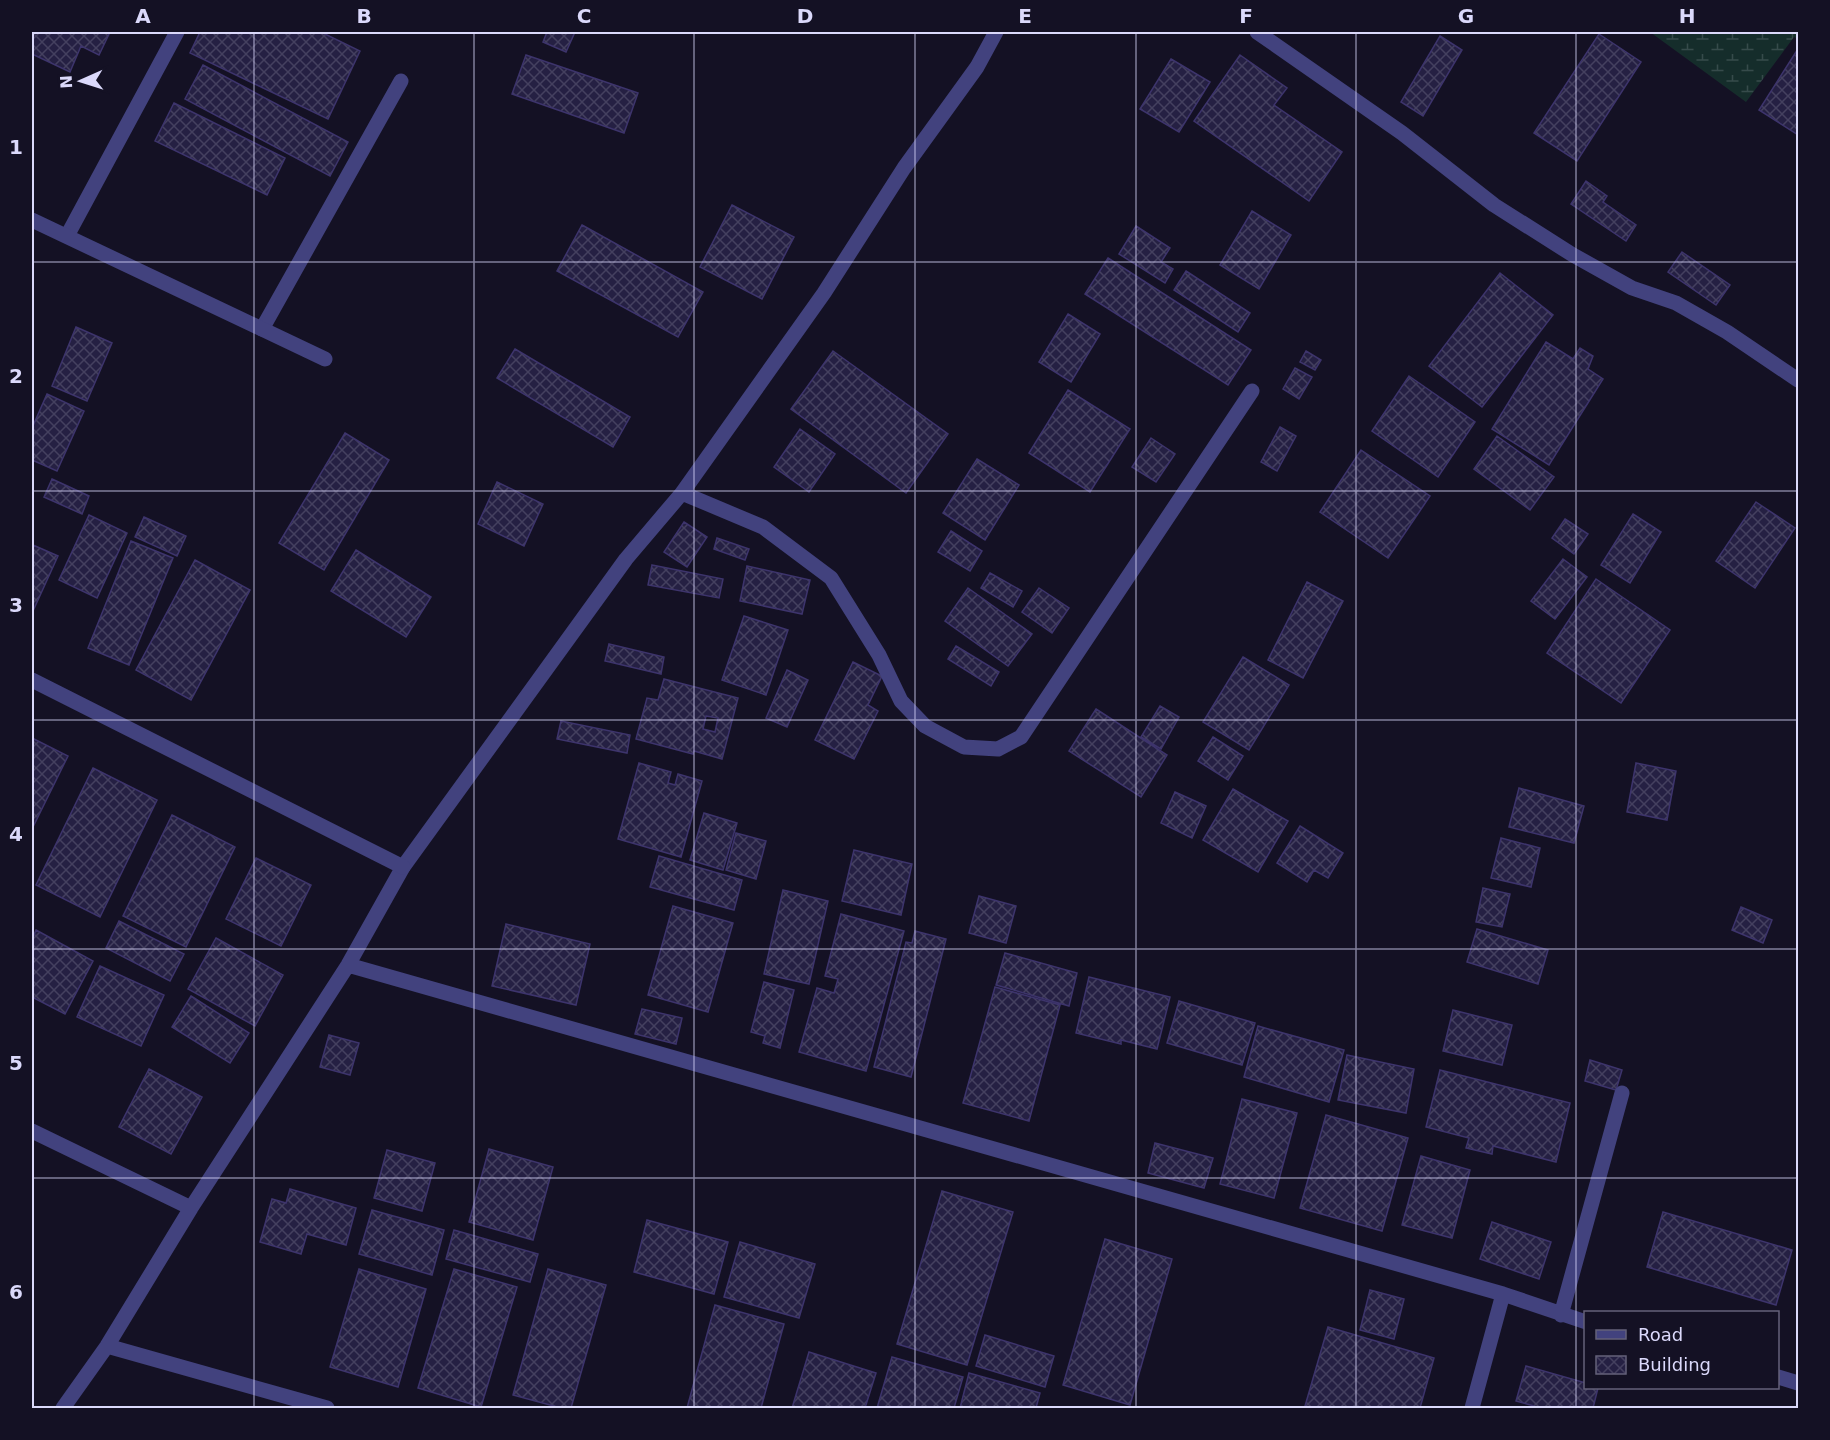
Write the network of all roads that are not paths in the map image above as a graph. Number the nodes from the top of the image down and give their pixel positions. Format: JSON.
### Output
{"nodes":[{"id":1,"x":177,"y":32,"type":"edge"},
{"id":2,"x":996,"y":32,"type":"edge"},
{"id":3,"x":1257,"y":32,"type":"edge"},
{"id":4,"x":400,"y":81,"type":"dead end"},
{"id":5,"x":32,"y":220,"type":"edge"},
{"id":6,"x":67,"y":236,"type":"junction"},
{"id":7,"x":262,"y":329,"type":"junction"},
{"id":8,"x":325,"y":359,"type":"dead end"},
{"id":9,"x":1798,"y":380,"type":"edge"},
{"id":10,"x":1252,"y":391,"type":"dead end"},
{"id":11,"x":682,"y":493,"type":"junction"},
{"id":12,"x":32,"y":680,"type":"edge"},
{"id":13,"x":403,"y":867,"type":"junction"},
{"id":14,"x":348,"y":965,"type":"junction"},
{"id":15,"x":1622,"y":1093,"type":"dead end"},
{"id":16,"x":32,"y":1131,"type":"edge"},
{"id":17,"x":191,"y":1208,"type":"junction"},
{"id":18,"x":1503,"y":1294,"type":"junction"},
{"id":19,"x":1561,"y":1315,"type":"junction"},
{"id":20,"x":1584,"y":1321,"type":"edge"},
{"id":21,"x":107,"y":1346,"type":"junction"},
{"id":22,"x":1779,"y":1377,"type":"edge"},
{"id":23,"x":1798,"y":1383,"type":"edge"},
{"id":24,"x":63,"y":1408,"type":"edge"},
{"id":25,"x":327,"y":1408,"type":"edge"},
{"id":26,"x":1473,"y":1408,"type":"edge"}],
"edges":[{"from":1,"to":6,"type":"street"},
{"from":2,"to":11,"type":"street"},
{"from":3,"to":9,"type":"street"},
{"from":4,"to":7,"type":"street"},
{"from":5,"to":6,"type":"street"},
{"from":6,"to":7,"type":"street"},
{"from":7,"to":8,"type":"street"},
{"from":10,"to":11,"type":"street"},
{"from":11,"to":13,"type":"street"},
{"from":12,"to":13,"type":"street"},
{"from":13,"to":14,"type":"street"},
{"from":14,"to":17,"type":"street"},
{"from":14,"to":18,"type":"street"},
{"from":15,"to":19,"type":"street"},
{"from":16,"to":17,"type":"street"},
{"from":17,"to":21,"type":"street"},
{"from":18,"to":19,"type":"street"},
{"from":18,"to":26,"type":"street"},
{"from":19,"to":20,"type":"street"},
{"from":21,"to":24,"type":"street"},
{"from":21,"to":25,"type":"street"},
{"from":22,"to":23,"type":"street"}]}
